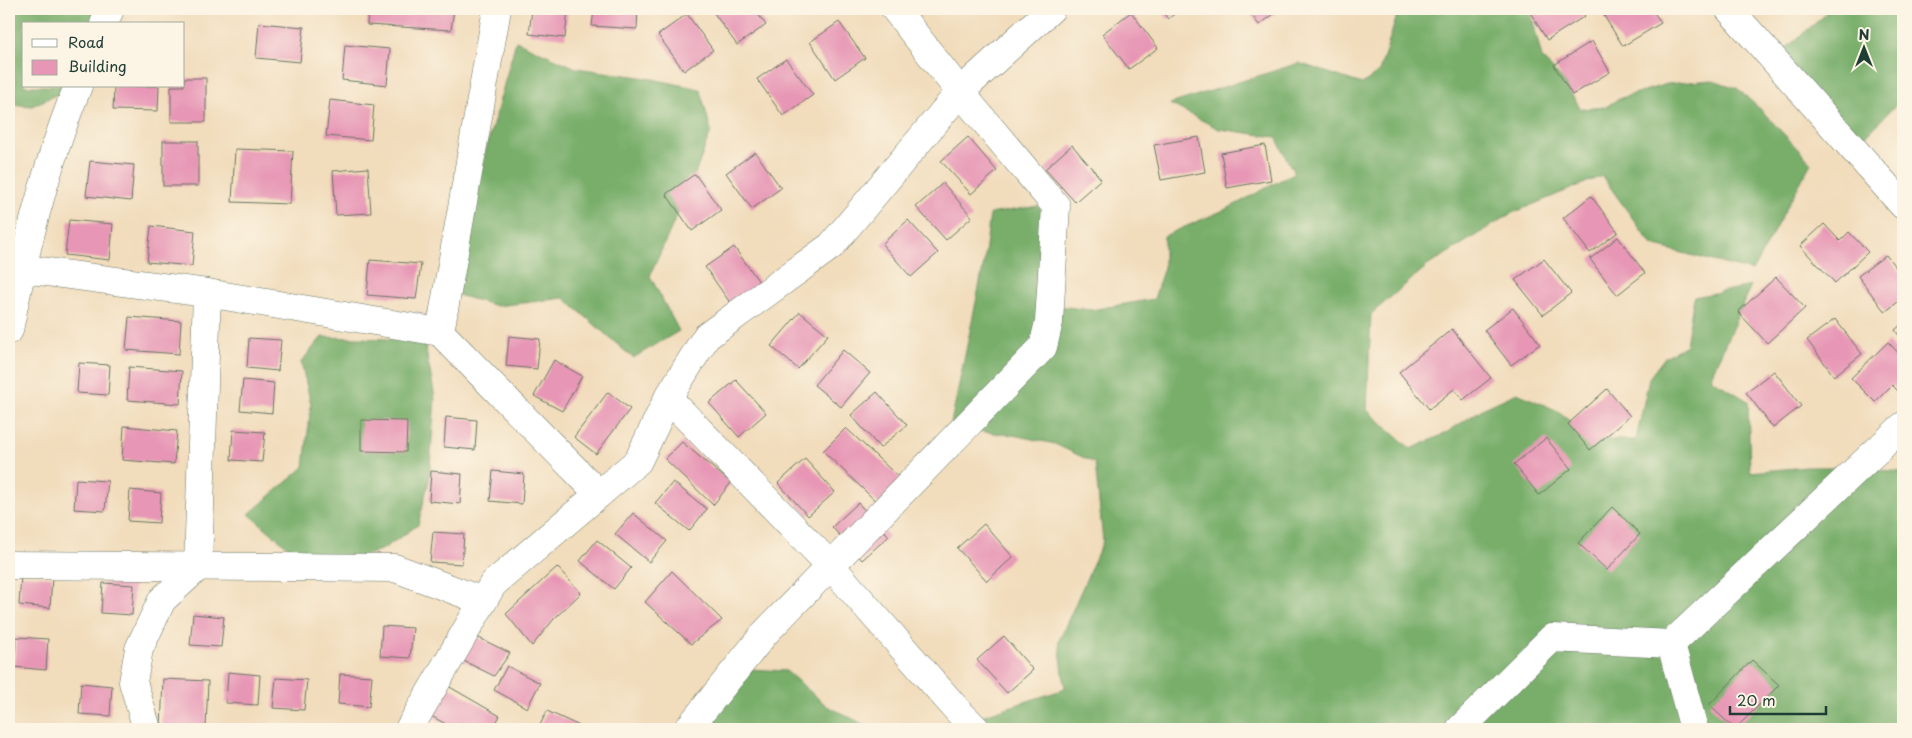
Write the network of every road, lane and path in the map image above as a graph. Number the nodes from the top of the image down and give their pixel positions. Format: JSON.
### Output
{"nodes":[{"id":1,"x":110,"y":9,"type":"edge"},
{"id":2,"x":497,"y":9,"type":"edge"},
{"id":3,"x":895,"y":9,"type":"edge"},
{"id":4,"x":1051,"y":9,"type":"edge"},
{"id":5,"x":1729,"y":9,"type":"edge"},
{"id":6,"x":105,"y":22,"type":"edge"},
{"id":7,"x":77,"y":88,"type":"edge"},
{"id":8,"x":960,"y":92,"type":"junction"},
{"id":9,"x":1903,"y":205,"type":"edge"},
{"id":10,"x":15,"y":268,"type":"edge"},
{"id":11,"x":207,"y":294,"type":"junction"},
{"id":12,"x":9,"y":330,"type":"edge"},
{"id":13,"x":440,"y":332,"type":"junction"},
{"id":14,"x":668,"y":398,"type":"junction"},
{"id":15,"x":1903,"y":426,"type":"edge"},
{"id":16,"x":599,"y":494,"type":"junction"},
{"id":17,"x":9,"y":564,"type":"edge"},
{"id":18,"x":830,"y":565,"type":"junction"},
{"id":19,"x":198,"y":566,"type":"junction"},
{"id":20,"x":483,"y":601,"type":"junction"},
{"id":21,"x":1671,"y":644,"type":"junction"},
{"id":22,"x":147,"y":729,"type":"edge"},
{"id":23,"x":409,"y":729,"type":"edge"},
{"id":24,"x":688,"y":729,"type":"edge"},
{"id":25,"x":976,"y":729,"type":"edge"},
{"id":26,"x":1460,"y":729,"type":"edge"},
{"id":27,"x":1694,"y":729,"type":"edge"}],
"edges":[{"from":1,"to":6,"type":"street"},
{"from":2,"to":13,"type":"street"},
{"from":3,"to":8,"type":"street"},
{"from":4,"to":8,"type":"street"},
{"from":5,"to":9,"type":"street"},
{"from":7,"to":10,"type":"street"},
{"from":8,"to":14,"type":"street"},
{"from":8,"to":18,"type":"street"},
{"from":10,"to":11,"type":"street"},
{"from":10,"to":12,"type":"street"},
{"from":11,"to":13,"type":"street"},
{"from":11,"to":19,"type":"street"},
{"from":13,"to":16,"type":"street"},
{"from":14,"to":16,"type":"street"},
{"from":14,"to":18,"type":"street"},
{"from":15,"to":21,"type":"street"},
{"from":16,"to":20,"type":"street"},
{"from":17,"to":19,"type":"street"},
{"from":18,"to":24,"type":"street"},
{"from":18,"to":25,"type":"street"},
{"from":19,"to":20,"type":"street"},
{"from":19,"to":22,"type":"street"},
{"from":20,"to":23,"type":"street"},
{"from":21,"to":26,"type":"street"},
{"from":21,"to":27,"type":"street"}]}
